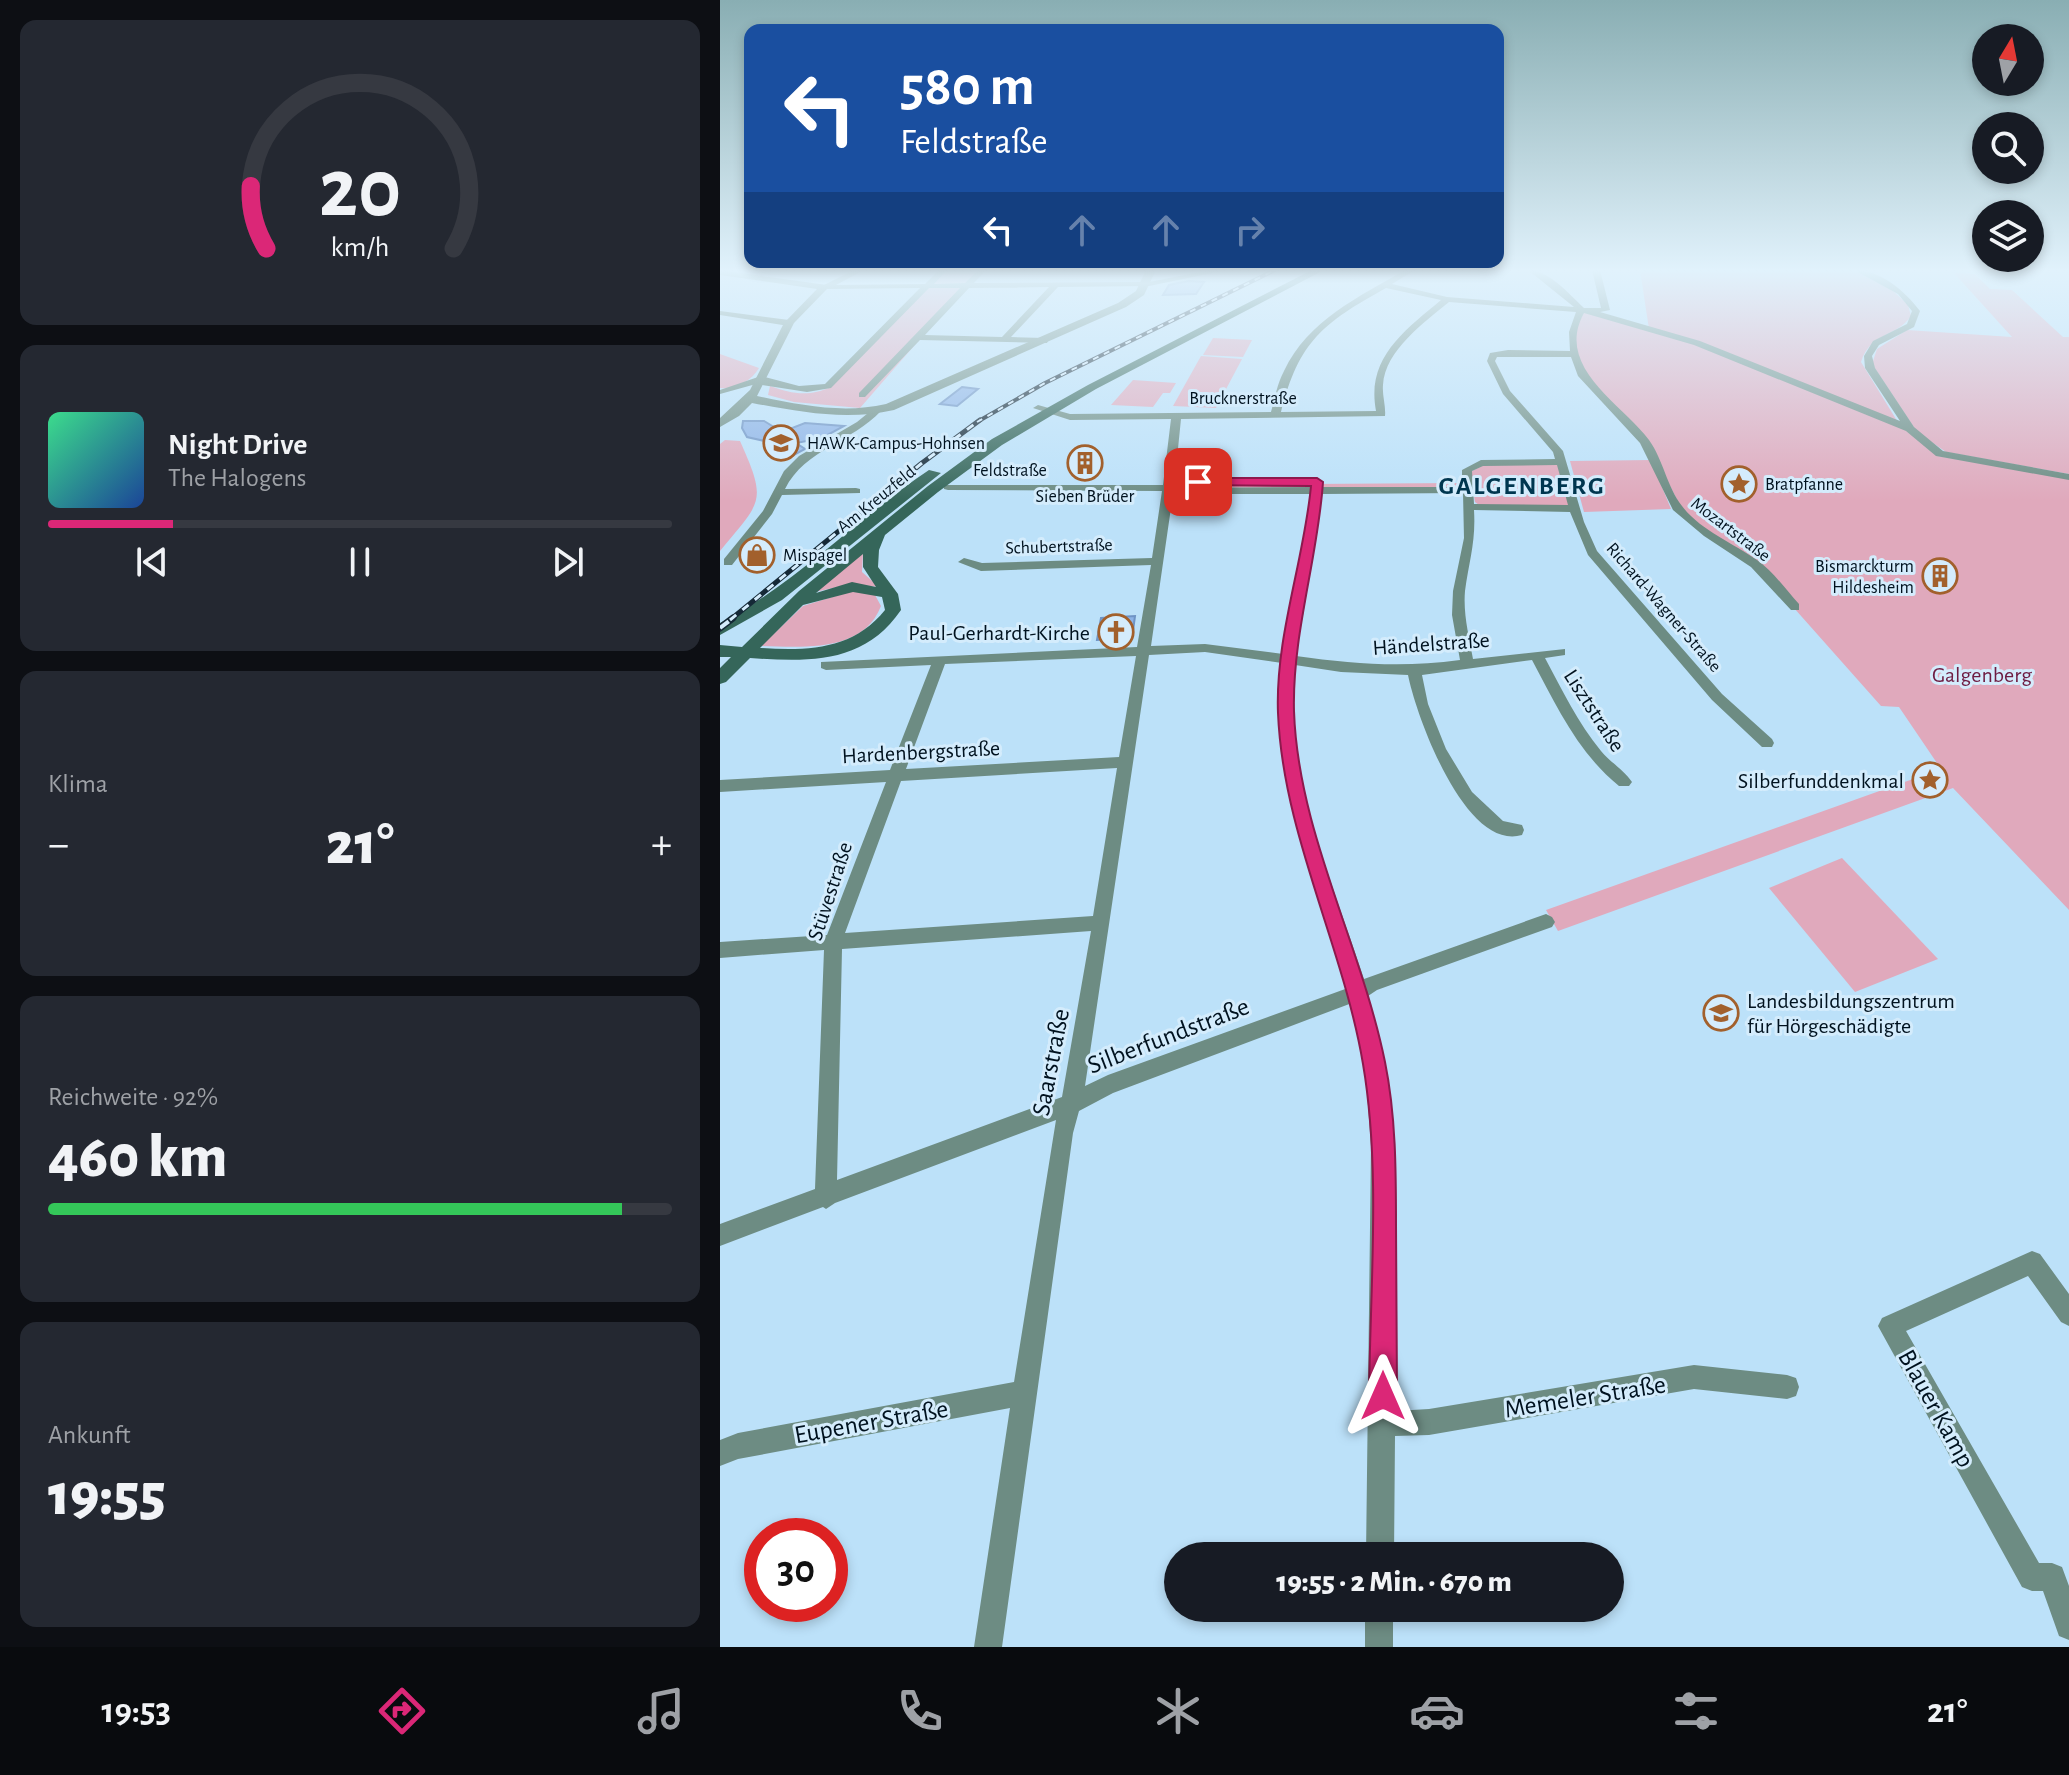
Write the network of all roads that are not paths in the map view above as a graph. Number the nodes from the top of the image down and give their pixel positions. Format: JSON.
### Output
{"nodes":[{"id":1,"x":777,"y":347,"type":"edge"},
{"id":2,"x":867,"y":347,"type":"edge"},
{"id":3,"x":908,"y":347,"type":"edge"},
{"id":4,"x":1031,"y":347,"type":"edge"},
{"id":5,"x":1162,"y":347,"type":"edge"},
{"id":6,"x":1167,"y":347,"type":"edge"},
{"id":7,"x":1302,"y":347,"type":"edge"},
{"id":8,"x":1400,"y":347,"type":"edge"},
{"id":9,"x":1575,"y":347,"type":"edge"},
{"id":10,"x":1707,"y":347,"type":"edge"},
{"id":11,"x":1874,"y":347,"type":"edge"},
{"id":12,"x":1575,"y":354,"type":"junction"},
{"id":13,"x":760,"y":381,"type":"junction"},
{"id":14,"x":721,"y":391,"type":"edge"},
{"id":15,"x":862,"y":395,"type":"dead end"},
{"id":16,"x":752,"y":399,"type":"junction"},
{"id":17,"x":795,"y":407,"type":"junction"},
{"id":18,"x":1043,"y":410,"type":"junction"},
{"id":19,"x":876,"y":411,"type":"junction"},
{"id":20,"x":1275,"y":415,"type":"junction"},
{"id":21,"x":1176,"y":416,"type":"junction"},
{"id":22,"x":720,"y":423,"type":"edge"},
{"id":23,"x":1910,"y":429,"type":"junction"},
{"id":24,"x":958,"y":459,"type":"junction"},
{"id":25,"x":1561,"y":462,"type":"junction"},
{"id":26,"x":2069,"y":477,"type":"edge"},
{"id":27,"x":1317,"y":486,"type":"junction"},
{"id":28,"x":1467,"y":486,"type":"junction"},
{"id":29,"x":948,"y":487,"type":"dead end"},
{"id":30,"x":1168,"y":487,"type":"junction"},
{"id":31,"x":856,"y":491,"type":"dead end"},
{"id":32,"x":780,"y":492,"type":"junction"},
{"id":33,"x":1469,"y":507,"type":"junction"},
{"id":34,"x":1575,"y":509,"type":"junction"},
{"id":35,"x":889,"y":525,"type":"junction"},
{"id":36,"x":1155,"y":561,"type":"junction"},
{"id":37,"x":728,"y":562,"type":"dead end"},
{"id":38,"x":964,"y":562,"type":"dead end"},
{"id":39,"x":890,"y":594,"type":"junction"},
{"id":40,"x":1795,"y":607,"type":"dead end"},
{"id":41,"x":787,"y":611,"type":"junction"},
{"id":42,"x":720,"y":630,"type":"edge"},
{"id":43,"x":1143,"y":650,"type":"junction"},
{"id":44,"x":1560,"y":652,"type":"dead end"},
{"id":45,"x":1536,"y":655,"type":"junction"},
{"id":46,"x":729,"y":658,"type":"edge"},
{"id":47,"x":940,"y":659,"type":"junction"},
{"id":48,"x":1288,"y":661,"type":"junction"},
{"id":49,"x":826,"y":665,"type":"dead end"},
{"id":50,"x":1468,"y":665,"type":"junction"},
{"id":51,"x":1414,"y":671,"type":"junction"},
{"id":52,"x":1767,"y":743,"type":"dead end"},
{"id":53,"x":1124,"y":762,"type":"junction"},
{"id":54,"x":895,"y":774,"type":"junction"},
{"id":55,"x":1624,"y":782,"type":"dead end"},
{"id":56,"x":720,"y":786,"type":"edge"},
{"id":57,"x":1516,"y":830,"type":"dead end"},
{"id":58,"x":1546,"y":922,"type":"dead end"},
{"id":59,"x":1099,"y":923,"type":"junction"},
{"id":60,"x":833,"y":941,"type":"junction"},
{"id":61,"x":720,"y":950,"type":"edge"},
{"id":62,"x":1357,"y":993,"type":"junction"},
{"id":63,"x":1071,"y":1104,"type":"junction"},
{"id":64,"x":826,"y":1198,"type":"junction"},
{"id":65,"x":720,"y":1235,"type":"edge"},
{"id":66,"x":2069,"y":1314,"type":"edge"},
{"id":67,"x":1787,"y":1387,"type":"dead end"},
{"id":68,"x":1024,"y":1393,"type":"junction"},
{"id":69,"x":1383,"y":1424,"type":"junction"},
{"id":70,"x":720,"y":1453,"type":"edge"},
{"id":71,"x":1380,"y":1542,"type":"edge"},
{"id":72,"x":1379,"y":1622,"type":"edge"},
{"id":73,"x":2069,"y":1626,"type":"edge"},
{"id":74,"x":988,"y":1647,"type":"edge"},
{"id":75,"x":1379,"y":1647,"type":"edge"}],
"edges":[{"from":1,"to":13,"type":"street"},
{"from":2,"to":13,"type":"street"},
{"from":3,"to":15,"type":"street"},
{"from":4,"to":19,"type":"street"},
{"from":5,"to":18,"type":"main road","name":"Am Kreuzfeld"},
{"from":6,"to":18,"type":"main road","name":"Am Kreuzfeld"},
{"from":7,"to":20,"type":"street"},
{"from":8,"to":20,"type":"street","name":"Brucknerstraße"},
{"from":9,"to":12,"type":"street"},
{"from":10,"to":23,"type":"street"},
{"from":11,"to":23,"type":"street"},
{"from":12,"to":25,"type":"street","name":"Richard-Wagner-Straße"},
{"from":12,"to":40,"type":"street","name":"Mozartstraße"},
{"from":13,"to":14,"type":"street"},
{"from":13,"to":16,"type":"street"},
{"from":14,"to":16,"type":"street"},
{"from":16,"to":17,"type":"street"},
{"from":16,"to":22,"type":"street"},
{"from":17,"to":19,"type":"street"},
{"from":17,"to":22,"type":"street"},
{"from":18,"to":21,"type":"street"},
{"from":18,"to":24,"type":"main road","name":"Am Kreuzfeld"},
{"from":18,"to":35,"type":"main road","name":"Am Kreuzfeld"},
{"from":19,"to":32,"type":"street"},
{"from":20,"to":21,"type":"street","name":"Brucknerstraße"},
{"from":21,"to":30,"type":"street","name":"Brucknerstraße"},
{"from":23,"to":26,"type":"street"},
{"from":24,"to":42,"type":"main road"},
{"from":24,"to":46,"type":"main road","name":"Am Kreuzfeld"},
{"from":25,"to":28,"type":"street"},
{"from":25,"to":34,"type":"street","name":"Richard-Wagner-Straße"},
{"from":27,"to":28,"type":"street","name":"Feldstraße"},
{"from":27,"to":30,"type":"street","name":"Feldstraße"},
{"from":27,"to":48,"type":"street"},
{"from":28,"to":33,"type":"street"},
{"from":29,"to":30,"type":"street","name":"Feldstraße"},
{"from":30,"to":36,"type":"street","name":"Saarstraße"},
{"from":31,"to":32,"type":"street"},
{"from":32,"to":37,"type":"street"},
{"from":33,"to":34,"type":"street"},
{"from":33,"to":50,"type":"street"},
{"from":34,"to":52,"type":"street","name":"Richard-Wagner-Straße"},
{"from":35,"to":39,"type":"main road"},
{"from":35,"to":41,"type":"main road","name":"Am Kreuzfeld"},
{"from":36,"to":38,"type":"street","name":"Schubertstraße"},
{"from":36,"to":43,"type":"street","name":"Saarstraße"},
{"from":39,"to":41,"type":"main road"},
{"from":39,"to":46,"type":"main road"},
{"from":41,"to":46,"type":"main road"},
{"from":43,"to":47,"type":"street","name":"Händelstraße"},
{"from":43,"to":48,"type":"street","name":"Händelstraße"},
{"from":43,"to":53,"type":"street","name":"Saarstraße"},
{"from":44,"to":45,"type":"street","name":"Händelstraße"},
{"from":45,"to":50,"type":"street","name":"Händelstraße"},
{"from":45,"to":55,"type":"street","name":"Lisztstraße"},
{"from":47,"to":49,"type":"street","name":"Händelstraße"},
{"from":47,"to":54,"type":"street","name":"Stüvestraße"},
{"from":48,"to":51,"type":"street","name":"Händelstraße"},
{"from":48,"to":62,"type":"street"},
{"from":50,"to":51,"type":"street","name":"Händelstraße"},
{"from":51,"to":57,"type":"street"},
{"from":53,"to":54,"type":"street","name":"Hardenbergstraße"},
{"from":53,"to":59,"type":"street","name":"Saarstraße"},
{"from":54,"to":56,"type":"street","name":"Hardenbergstraße"},
{"from":54,"to":60,"type":"street","name":"Stüvestraße"},
{"from":58,"to":62,"type":"street","name":"Silberfundstraße"},
{"from":59,"to":60,"type":"street"},
{"from":59,"to":63,"type":"street","name":"Saarstraße"},
{"from":60,"to":61,"type":"street"},
{"from":60,"to":64,"type":"street","name":"Stüvestraße"},
{"from":62,"to":63,"type":"street","name":"Silberfundstraße"},
{"from":62,"to":69,"type":"street"},
{"from":63,"to":64,"type":"street","name":"Silberfundstraße"},
{"from":63,"to":68,"type":"street","name":"Saarstraße"},
{"from":64,"to":65,"type":"street","name":"Silberfundstraße"},
{"from":66,"to":73,"type":"street","name":"Blauer Kamp"},
{"from":67,"to":69,"type":"street","name":"Memeler Straße"},
{"from":68,"to":70,"type":"street","name":"Eupener Straße"},
{"from":68,"to":74,"type":"street","name":"Saarstraße"},
{"from":69,"to":71,"type":"street"},
{"from":72,"to":75,"type":"street"}]}
